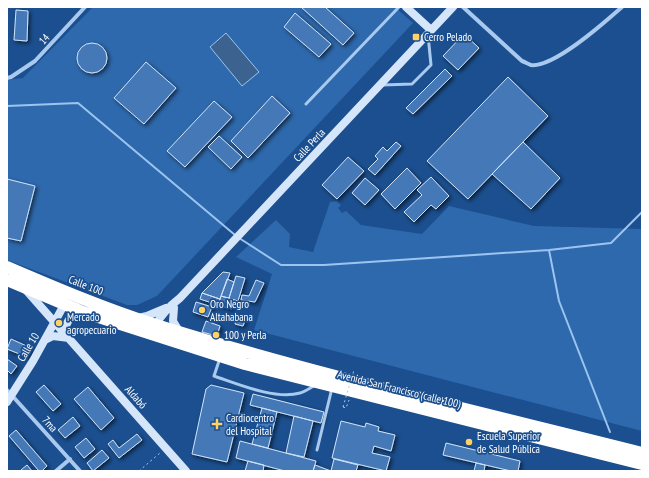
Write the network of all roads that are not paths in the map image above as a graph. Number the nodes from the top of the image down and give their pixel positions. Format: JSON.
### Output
{"nodes":[{"id":1,"x":85,"y":7,"type":"edge"},
{"id":2,"x":399,"y":7,"type":"edge"},
{"id":3,"x":406,"y":7,"type":"edge"},
{"id":4,"x":453,"y":7,"type":"edge"},
{"id":5,"x":464,"y":7,"type":"edge"},
{"id":6,"x":622,"y":7,"type":"edge"},
{"id":7,"x":430,"y":32,"type":"junction"},
{"id":8,"x":9,"y":77,"type":"edge"},
{"id":9,"x":379,"y":86,"type":"junction"},
{"id":10,"x":306,"y":104,"type":"dead end"},
{"id":11,"x":7,"y":267,"type":"edge"},
{"id":12,"x":7,"y":280,"type":"edge"},
{"id":13,"x":23,"y":287,"type":"junction"},
{"id":14,"x":70,"y":294,"type":"junction"},
{"id":15,"x":64,"y":305,"type":"junction"},
{"id":16,"x":173,"y":306,"type":"junction"},
{"id":17,"x":83,"y":312,"type":"junction"},
{"id":18,"x":136,"y":318,"type":"junction"},
{"id":19,"x":55,"y":322,"type":"junction"},
{"id":20,"x":153,"y":329,"type":"junction"},
{"id":21,"x":65,"y":330,"type":"junction"},
{"id":22,"x":179,"y":331,"type":"junction"},
{"id":23,"x":69,"y":338,"type":"junction"},
{"id":24,"x":45,"y":340,"type":"junction"},
{"id":25,"x":221,"y":356,"type":"junction"},
{"id":26,"x":320,"y":383,"type":"junction"},
{"id":27,"x":332,"y":386,"type":"junction"},
{"id":28,"x":10,"y":392,"type":"edge"},
{"id":29,"x":7,"y":402,"type":"edge"},
{"id":30,"x":317,"y":450,"type":"dead end"},
{"id":31,"x":642,"y":453,"type":"edge"},
{"id":32,"x":70,"y":459,"type":"junction"},
{"id":33,"x":642,"y":464,"type":"edge"},
{"id":34,"x":56,"y":471,"type":"edge"},
{"id":35,"x":80,"y":471,"type":"edge"},
{"id":36,"x":186,"y":471,"type":"edge"}],
"edges":[{"from":1,"to":8,"type":"street","name":"14"},
{"from":2,"to":10,"type":"lane"},
{"from":3,"to":7,"type":"main road"},
{"from":4,"to":7,"type":"main road","name":"Calle Perla"},
{"from":5,"to":6,"type":"street"},
{"from":7,"to":9,"type":"main road","name":"Calle Perla"},
{"from":7,"to":9,"type":"lane"},
{"from":9,"to":16,"type":"main road","name":"Calle Perla"},
{"from":11,"to":14,"type":"highway","name":"Calle 100"},
{"from":12,"to":13,"type":"highway"},
{"from":13,"to":15,"type":"highway"},
{"from":13,"to":19,"type":"main road","name":"Aldabó"},
{"from":14,"to":15,"type":"highway"},
{"from":14,"to":18,"type":"highway","name":"Calle 100"},
{"from":15,"to":17,"type":"highway"},
{"from":15,"to":19,"type":"main road","name":"Calle 10"},
{"from":15,"to":21,"type":"main road","name":"Aldabó"},
{"from":16,"to":18,"type":"main road"},
{"from":16,"to":20,"type":"main road","name":"Calle Perla"},
{"from":16,"to":22,"type":"main road"},
{"from":17,"to":20,"type":"highway"},
{"from":17,"to":21,"type":"main road"},
{"from":18,"to":20,"type":"highway","name":"Calle 100"},
{"from":19,"to":23,"type":"main road","name":"Aldabó"},
{"from":19,"to":24,"type":"main road","name":"Calle 10"},
{"from":20,"to":22,"type":"highway","name":"Avenida San Francisco (calle 100)"},
{"from":20,"to":25,"type":"highway","name":"Avenida San Francisco (calle 100)"},
{"from":21,"to":23,"type":"main road","name":"Aldabó"},
{"from":22,"to":31,"type":"highway","name":"Avenida San Francisco (calle 100)"},
{"from":23,"to":24,"type":"main road"},
{"from":23,"to":36,"type":"main road","name":"Aldabó"},
{"from":24,"to":28,"type":"main road","name":"Calle 10"},
{"from":25,"to":26,"type":"highway","name":"Avenida San Francisco (calle 100)"},
{"from":25,"to":26,"type":"lane"},
{"from":26,"to":27,"type":"highway","name":"Avenida San Francisco (calle 100)"},
{"from":27,"to":30,"type":"lane"},
{"from":27,"to":33,"type":"highway","name":"Avenida San Francisco (calle 100)"},
{"from":28,"to":29,"type":"main road","name":"Calle 10"},
{"from":28,"to":32,"type":"street","name":"7ma"},
{"from":32,"to":34,"type":"street"},
{"from":32,"to":35,"type":"street","name":"7ma"}]}
